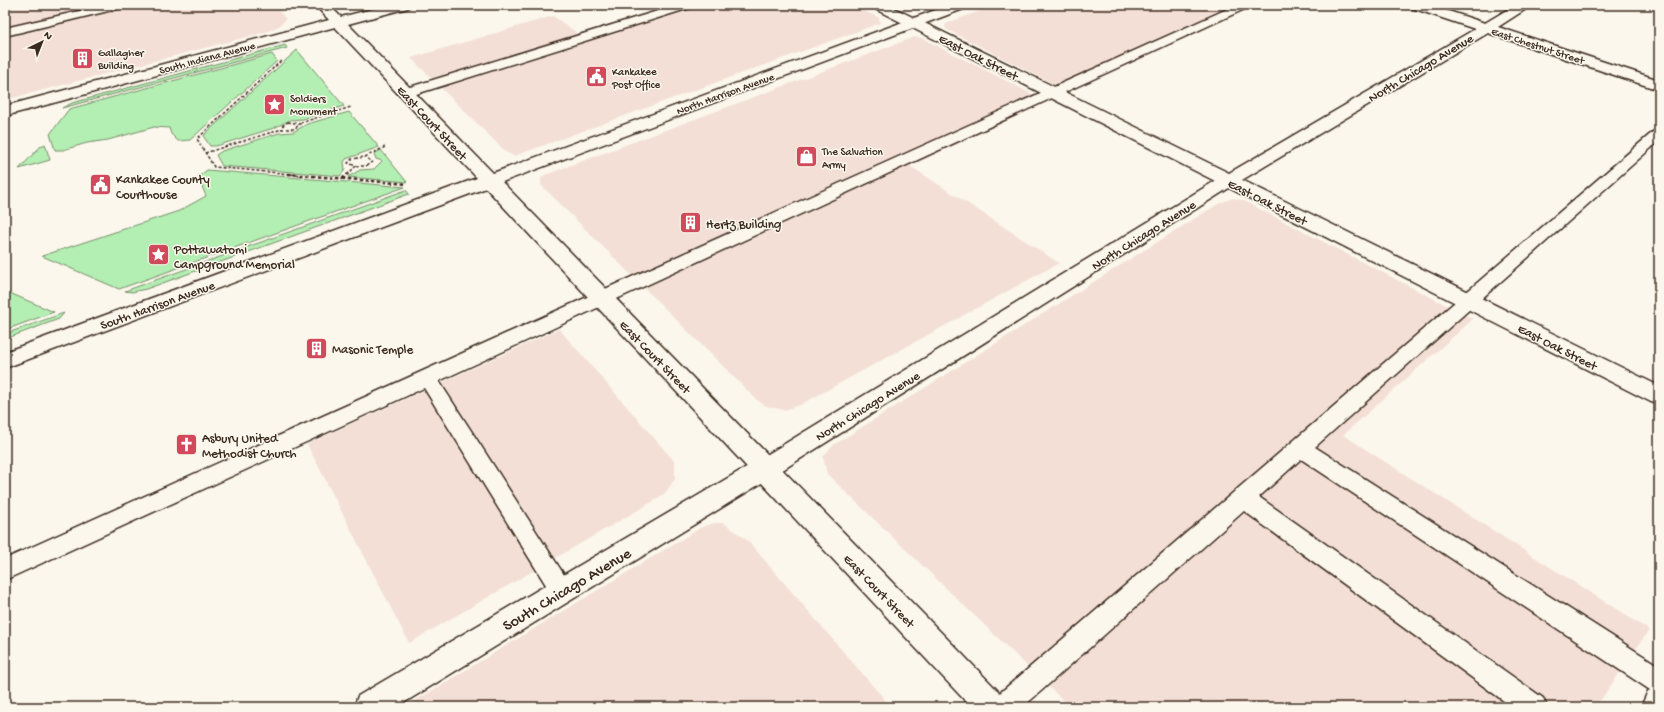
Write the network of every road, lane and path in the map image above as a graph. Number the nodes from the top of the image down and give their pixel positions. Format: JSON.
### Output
{"nodes":[{"id":1,"x":121,"y":5,"type":"edge"},
{"id":2,"x":322,"y":5,"type":"edge"},
{"id":3,"x":403,"y":5,"type":"edge"},
{"id":4,"x":689,"y":5,"type":"edge"},
{"id":5,"x":878,"y":5,"type":"edge"},
{"id":6,"x":961,"y":5,"type":"edge"},
{"id":7,"x":1245,"y":5,"type":"edge"},
{"id":8,"x":1417,"y":5,"type":"edge"},
{"id":9,"x":1525,"y":5,"type":"edge"},
{"id":10,"x":339,"y":22,"type":"junction"},
{"id":11,"x":914,"y":23,"type":"junction"},
{"id":12,"x":1486,"y":28,"type":"junction"},
{"id":13,"x":5,"y":32,"type":"edge"},
{"id":14,"x":286,"y":56,"type":"dead end"},
{"id":15,"x":1659,"y":85,"type":"edge"},
{"id":16,"x":405,"y":93,"type":"junction"},
{"id":17,"x":1052,"y":93,"type":"junction"},
{"id":18,"x":351,"y":108,"type":"dead end"},
{"id":19,"x":5,"y":111,"type":"edge"},
{"id":20,"x":300,"y":123,"type":"junction"},
{"id":21,"x":282,"y":129,"type":"junction"},
{"id":22,"x":1659,"y":134,"type":"edge"},
{"id":23,"x":385,"y":147,"type":"dead end"},
{"id":24,"x":205,"y":152,"type":"junction"},
{"id":25,"x":365,"y":157,"type":"junction"},
{"id":26,"x":356,"y":166,"type":"junction"},
{"id":27,"x":342,"y":179,"type":"junction"},
{"id":28,"x":1228,"y":181,"type":"junction"},
{"id":29,"x":489,"y":182,"type":"junction"},
{"id":30,"x":408,"y":184,"type":"dead end"},
{"id":31,"x":601,"y":298,"type":"junction"},
{"id":32,"x":1468,"y":301,"type":"junction"},
{"id":33,"x":5,"y":360,"type":"edge"},
{"id":34,"x":428,"y":377,"type":"junction"},
{"id":35,"x":1659,"y":396,"type":"edge"},
{"id":36,"x":1300,"y":448,"type":"junction"},
{"id":37,"x":764,"y":469,"type":"junction"},
{"id":38,"x":1243,"y":498,"type":"junction"},
{"id":39,"x":5,"y":570,"type":"edge"},
{"id":40,"x":562,"y":591,"type":"junction"},
{"id":41,"x":1659,"y":681,"type":"edge"},
{"id":42,"x":1659,"y":701,"type":"edge"},
{"id":43,"x":369,"y":707,"type":"edge"},
{"id":44,"x":992,"y":707,"type":"edge"},
{"id":45,"x":1003,"y":707,"type":"edge"},
{"id":46,"x":1534,"y":707,"type":"edge"},
{"id":47,"x":1656,"y":707,"type":"edge"}],
"edges":[{"from":1,"to":13,"type":"lane"},
{"from":2,"to":10,"type":"main road","name":"East Court Street"},
{"from":3,"to":10,"type":"main road","name":"South Indiana Avenue"},
{"from":4,"to":16,"type":"lane"},
{"from":5,"to":11,"type":"main road","name":"East Oak Street"},
{"from":6,"to":11,"type":"main road","name":"North Harrison Avenue"},
{"from":7,"to":17,"type":"lane"},
{"from":8,"to":12,"type":"main road","name":"East Chestnut Street"},
{"from":9,"to":12,"type":"main road","name":"North Chicago Avenue"},
{"from":10,"to":16,"type":"main road","name":"East Court Street"},
{"from":10,"to":19,"type":"main road","name":"South Indiana Avenue"},
{"from":11,"to":17,"type":"main road","name":"East Oak Street"},
{"from":11,"to":29,"type":"main road","name":"North Harrison Avenue"},
{"from":12,"to":15,"type":"main road","name":"East Chestnut Street"},
{"from":12,"to":28,"type":"main road","name":"North Chicago Avenue"},
{"from":14,"to":24,"type":"path"},
{"from":16,"to":29,"type":"main road","name":"East Court Street"},
{"from":17,"to":28,"type":"main road","name":"East Oak Street"},
{"from":17,"to":31,"type":"lane"},
{"from":18,"to":20,"type":"path"},
{"from":20,"to":21,"type":"path"},
{"from":20,"to":21,"type":"path"},
{"from":21,"to":24,"type":"path"},
{"from":22,"to":32,"type":"lane"},
{"from":23,"to":25,"type":"path"},
{"from":24,"to":27,"type":"path"},
{"from":25,"to":26,"type":"path"},
{"from":25,"to":26,"type":"path"},
{"from":26,"to":27,"type":"path"},
{"from":27,"to":30,"type":"path"},
{"from":28,"to":32,"type":"main road","name":"East Oak Street"},
{"from":28,"to":37,"type":"main road","name":"North Chicago Avenue"},
{"from":29,"to":31,"type":"main road","name":"East Court Street"},
{"from":29,"to":33,"type":"main road","name":"South Harrison Avenue"},
{"from":31,"to":34,"type":"lane"},
{"from":31,"to":37,"type":"main road","name":"East Court Street"},
{"from":32,"to":35,"type":"main road","name":"East Oak Street"},
{"from":32,"to":36,"type":"lane"},
{"from":34,"to":39,"type":"lane"},
{"from":34,"to":40,"type":"lane"},
{"from":36,"to":38,"type":"lane"},
{"from":36,"to":41,"type":"lane"},
{"from":37,"to":40,"type":"main road","name":"South Chicago Avenue"},
{"from":37,"to":44,"type":"main road","name":"East Court Street"},
{"from":38,"to":45,"type":"lane"},
{"from":38,"to":46,"type":"lane"},
{"from":40,"to":43,"type":"main road","name":"South Chicago Avenue"},
{"from":42,"to":47,"type":"main road"}]}
